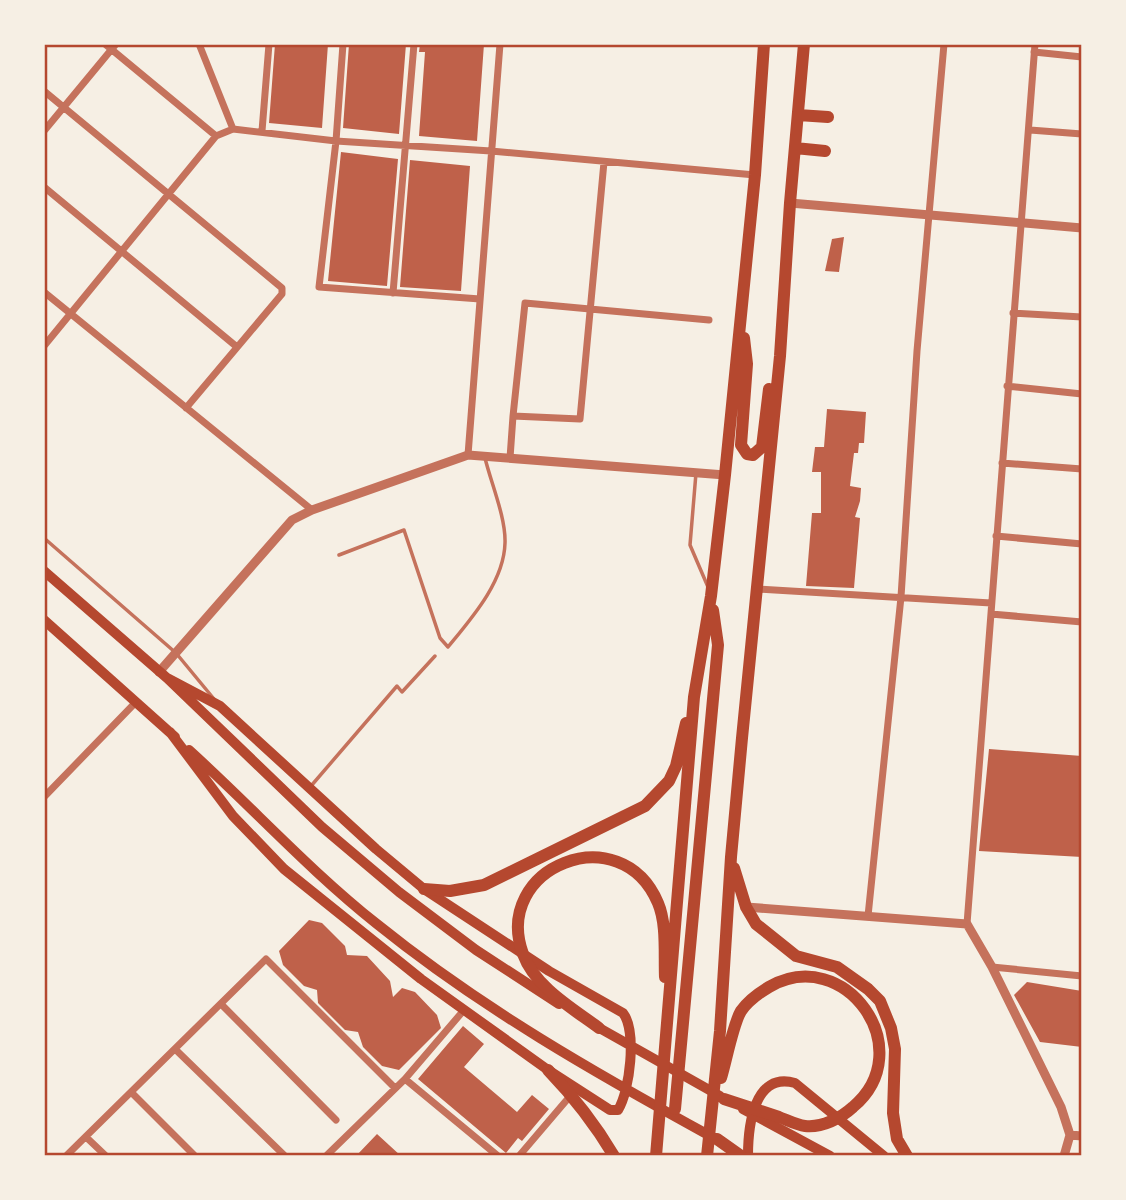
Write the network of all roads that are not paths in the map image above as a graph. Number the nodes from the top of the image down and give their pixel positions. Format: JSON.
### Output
{"nodes":[{"id":1,"x":199,"y":44,"type":"edge"},
{"id":2,"x":269,"y":44,"type":"edge"},
{"id":3,"x":344,"y":44,"type":"edge"},
{"id":4,"x":414,"y":44,"type":"edge"},
{"id":5,"x":499,"y":44,"type":"edge"},
{"id":6,"x":764,"y":44,"type":"edge"},
{"id":7,"x":804,"y":44,"type":"edge"},
{"id":8,"x":944,"y":44,"type":"edge"},
{"id":9,"x":111,"y":45,"type":"edge"},
{"id":10,"x":1035,"y":48,"type":"edge"},
{"id":11,"x":1082,"y":57,"type":"edge"},
{"id":12,"x":44,"y":91,"type":"edge"},
{"id":13,"x":64,"y":107,"type":"junction"},
{"id":14,"x":797,"y":115,"type":"junction"},
{"id":15,"x":828,"y":117,"type":"dead end"},
{"id":16,"x":233,"y":129,"type":"junction"},
{"id":17,"x":1030,"y":130,"type":"junction"},
{"id":18,"x":44,"y":131,"type":"edge"},
{"id":19,"x":262,"y":131,"type":"junction"},
{"id":20,"x":1082,"y":134,"type":"edge"},
{"id":21,"x":216,"y":136,"type":"junction"},
{"id":22,"x":336,"y":141,"type":"junction"},
{"id":23,"x":405,"y":145,"type":"junction"},
{"id":24,"x":795,"y":148,"type":"junction"},
{"id":25,"x":491,"y":151,"type":"junction"},
{"id":26,"x":825,"y":151,"type":"dead end"},
{"id":27,"x":604,"y":162,"type":"junction"},
{"id":28,"x":755,"y":175,"type":"junction"},
{"id":29,"x":44,"y":187,"type":"edge"},
{"id":30,"x":170,"y":193,"type":"junction"},
{"id":31,"x":790,"y":203,"type":"junction"},
{"id":32,"x":929,"y":215,"type":"junction"},
{"id":33,"x":1020,"y":223,"type":"junction"},
{"id":34,"x":1082,"y":228,"type":"edge"},
{"id":35,"x":121,"y":252,"type":"junction"},
{"id":36,"x":44,"y":292,"type":"edge"},
{"id":37,"x":393,"y":293,"type":"junction"},
{"id":38,"x":481,"y":299,"type":"junction"},
{"id":39,"x":591,"y":309,"type":"junction"},
{"id":40,"x":742,"y":312,"type":"junction"},
{"id":41,"x":1013,"y":313,"type":"junction"},
{"id":42,"x":71,"y":314,"type":"junction"},
{"id":43,"x":1082,"y":317,"type":"edge"},
{"id":44,"x":709,"y":320,"type":"dead end"},
{"id":45,"x":44,"y":346,"type":"edge"},
{"id":46,"x":237,"y":347,"type":"junction"},
{"id":47,"x":780,"y":356,"type":"junction"},
{"id":48,"x":1007,"y":386,"type":"junction"},
{"id":49,"x":1082,"y":394,"type":"edge"},
{"id":50,"x":186,"y":408,"type":"junction"},
{"id":51,"x":513,"y":416,"type":"junction"},
{"id":52,"x":468,"y":455,"type":"junction"},
{"id":53,"x":484,"y":456,"type":"junction"},
{"id":54,"x":510,"y":458,"type":"junction"},
{"id":55,"x":1002,"y":463,"type":"junction"},
{"id":56,"x":1082,"y":470,"type":"edge"},
{"id":57,"x":696,"y":473,"type":"junction"},
{"id":58,"x":725,"y":475,"type":"junction"},
{"id":59,"x":312,"y":510,"type":"junction"},
{"id":60,"x":996,"y":537,"type":"junction"},
{"id":61,"x":44,"y":538,"type":"edge"},
{"id":62,"x":1082,"y":544,"type":"edge"},
{"id":63,"x":339,"y":555,"type":"dead end"},
{"id":64,"x":44,"y":571,"type":"edge"},
{"id":65,"x":757,"y":589,"type":"junction"},
{"id":66,"x":711,"y":596,"type":"junction"},
{"id":67,"x":901,"y":597,"type":"junction"},
{"id":68,"x":991,"y":603,"type":"junction"},
{"id":69,"x":990,"y":614,"type":"junction"},
{"id":70,"x":44,"y":620,"type":"edge"},
{"id":71,"x":1082,"y":622,"type":"edge"},
{"id":72,"x":176,"y":653,"type":"junction"},
{"id":73,"x":435,"y":656,"type":"dead end"},
{"id":74,"x":163,"y":675,"type":"junction"},
{"id":75,"x":694,"y":697,"type":"junction"},
{"id":76,"x":136,"y":702,"type":"junction"},
{"id":77,"x":220,"y":706,"type":"junction"},
{"id":78,"x":170,"y":732,"type":"junction"},
{"id":79,"x":309,"y":788,"type":"junction"},
{"id":80,"x":44,"y":797,"type":"edge"},
{"id":81,"x":732,"y":858,"type":"junction"},
{"id":82,"x":424,"y":889,"type":"junction"},
{"id":83,"x":746,"y":907,"type":"junction"},
{"id":84,"x":868,"y":916,"type":"junction"},
{"id":85,"x":967,"y":924,"type":"junction"},
{"id":86,"x":992,"y":967,"type":"junction"},
{"id":87,"x":1082,"y":976,"type":"edge"},
{"id":88,"x":220,"y":1004,"type":"junction"},
{"id":89,"x":464,"y":1010,"type":"junction"},
{"id":90,"x":668,"y":1027,"type":"junction"},
{"id":91,"x":599,"y":1028,"type":"junction"},
{"id":92,"x":175,"y":1049,"type":"junction"},
{"id":93,"x":548,"y":1070,"type":"junction"},
{"id":94,"x":405,"y":1079,"type":"junction"},
{"id":95,"x":395,"y":1088,"type":"junction"},
{"id":96,"x":131,"y":1092,"type":"junction"},
{"id":97,"x":571,"y":1094,"type":"junction"},
{"id":98,"x":724,"y":1098,"type":"junction"},
{"id":99,"x":676,"y":1109,"type":"dead end"},
{"id":100,"x":711,"y":1113,"type":"junction"},
{"id":101,"x":336,"y":1120,"type":"dead end"},
{"id":102,"x":1070,"y":1135,"type":"junction"},
{"id":103,"x":86,"y":1136,"type":"junction"},
{"id":104,"x":1082,"y":1136,"type":"edge"},
{"id":105,"x":716,"y":1139,"type":"junction"},
{"id":106,"x":66,"y":1156,"type":"edge"},
{"id":107,"x":106,"y":1156,"type":"edge"},
{"id":108,"x":195,"y":1156,"type":"edge"},
{"id":109,"x":285,"y":1156,"type":"edge"},
{"id":110,"x":328,"y":1156,"type":"edge"},
{"id":111,"x":498,"y":1156,"type":"edge"},
{"id":112,"x":519,"y":1156,"type":"edge"},
{"id":113,"x":614,"y":1156,"type":"edge"},
{"id":114,"x":656,"y":1156,"type":"edge"},
{"id":115,"x":707,"y":1156,"type":"edge"},
{"id":116,"x":741,"y":1156,"type":"edge"},
{"id":117,"x":749,"y":1156,"type":"edge"},
{"id":118,"x":830,"y":1156,"type":"edge"},
{"id":119,"x":884,"y":1156,"type":"edge"},
{"id":120,"x":907,"y":1156,"type":"edge"},
{"id":121,"x":1064,"y":1156,"type":"edge"}],
"edges":[{"from":1,"to":16,"type":"street"},
{"from":2,"to":19,"type":"street"},
{"from":3,"to":22,"type":"street"},
{"from":4,"to":23,"type":"street"},
{"from":5,"to":25,"type":"street"},
{"from":6,"to":28,"type":"highway"},
{"from":7,"to":14,"type":"highway"},
{"from":8,"to":32,"type":"street"},
{"from":9,"to":13,"type":"street"},
{"from":9,"to":21,"type":"street"},
{"from":10,"to":11,"type":"street"},
{"from":10,"to":17,"type":"street"},
{"from":12,"to":13,"type":"street"},
{"from":13,"to":18,"type":"street"},
{"from":13,"to":30,"type":"street"},
{"from":14,"to":15,"type":"highway"},
{"from":14,"to":24,"type":"highway"},
{"from":16,"to":19,"type":"street"},
{"from":16,"to":21,"type":"street"},
{"from":17,"to":20,"type":"street"},
{"from":17,"to":33,"type":"street"},
{"from":19,"to":22,"type":"street"},
{"from":21,"to":30,"type":"street"},
{"from":22,"to":23,"type":"street"},
{"from":22,"to":37,"type":"street"},
{"from":23,"to":25,"type":"street"},
{"from":23,"to":37,"type":"street"},
{"from":24,"to":26,"type":"highway"},
{"from":24,"to":31,"type":"highway"},
{"from":25,"to":27,"type":"street"},
{"from":25,"to":38,"type":"street"},
{"from":27,"to":28,"type":"street"},
{"from":27,"to":39,"type":"street"},
{"from":28,"to":40,"type":"highway"},
{"from":29,"to":35,"type":"street"},
{"from":30,"to":35,"type":"street"},
{"from":30,"to":46,"type":"street"},
{"from":31,"to":32,"type":"street"},
{"from":31,"to":47,"type":"highway"},
{"from":32,"to":33,"type":"street"},
{"from":32,"to":67,"type":"street"},
{"from":33,"to":34,"type":"street"},
{"from":33,"to":41,"type":"street"},
{"from":35,"to":42,"type":"street"},
{"from":35,"to":46,"type":"street"},
{"from":36,"to":42,"type":"street"},
{"from":37,"to":38,"type":"street"},
{"from":38,"to":52,"type":"street"},
{"from":39,"to":44,"type":"street"},
{"from":39,"to":51,"type":"street"},
{"from":39,"to":51,"type":"street"},
{"from":40,"to":47,"type":"highway"},
{"from":40,"to":58,"type":"highway"},
{"from":41,"to":43,"type":"street"},
{"from":41,"to":48,"type":"street"},
{"from":42,"to":45,"type":"street"},
{"from":42,"to":50,"type":"street"},
{"from":46,"to":50,"type":"street"},
{"from":47,"to":65,"type":"highway"},
{"from":48,"to":49,"type":"street"},
{"from":48,"to":55,"type":"street"},
{"from":50,"to":59,"type":"street"},
{"from":51,"to":54,"type":"street"},
{"from":52,"to":53,"type":"street"},
{"from":52,"to":59,"type":"street"},
{"from":53,"to":54,"type":"street"},
{"from":53,"to":63,"type":"lane"},
{"from":54,"to":57,"type":"street"},
{"from":55,"to":56,"type":"street"},
{"from":55,"to":60,"type":"street"},
{"from":57,"to":58,"type":"street"},
{"from":57,"to":66,"type":"lane"},
{"from":58,"to":66,"type":"highway"},
{"from":59,"to":72,"type":"street"},
{"from":60,"to":62,"type":"street"},
{"from":60,"to":68,"type":"street"},
{"from":61,"to":72,"type":"lane"},
{"from":64,"to":74,"type":"main road"},
{"from":65,"to":67,"type":"street"},
{"from":65,"to":81,"type":"highway"},
{"from":66,"to":75,"type":"highway"},
{"from":66,"to":99,"type":"highway"},
{"from":67,"to":68,"type":"street"},
{"from":67,"to":84,"type":"street"},
{"from":68,"to":69,"type":"street"},
{"from":69,"to":71,"type":"street"},
{"from":69,"to":85,"type":"street"},
{"from":70,"to":76,"type":"main road"},
{"from":72,"to":74,"type":"street"},
{"from":72,"to":77,"type":"lane"},
{"from":73,"to":79,"type":"lane"},
{"from":74,"to":77,"type":"main road"},
{"from":74,"to":91,"type":"main road"},
{"from":75,"to":82,"type":"highway"},
{"from":75,"to":90,"type":"highway"},
{"from":76,"to":78,"type":"main road"},
{"from":76,"to":80,"type":"street"},
{"from":77,"to":79,"type":"main road"},
{"from":78,"to":89,"type":"main road"},
{"from":78,"to":105,"type":"main road"},
{"from":79,"to":82,"type":"main road"},
{"from":81,"to":83,"type":"highway"},
{"from":81,"to":100,"type":"highway"},
{"from":82,"to":93,"type":"main road"},
{"from":83,"to":84,"type":"street"},
{"from":83,"to":120,"type":"highway"},
{"from":84,"to":85,"type":"street"},
{"from":85,"to":86,"type":"street"},
{"from":86,"to":87,"type":"street"},
{"from":86,"to":102,"type":"street"},
{"from":88,"to":92,"type":"street"},
{"from":88,"to":95,"type":"street"},
{"from":88,"to":101,"type":"street"},
{"from":89,"to":93,"type":"main road"},
{"from":89,"to":94,"type":"street"},
{"from":90,"to":91,"type":"highway"},
{"from":90,"to":114,"type":"highway"},
{"from":91,"to":98,"type":"main road"},
{"from":92,"to":96,"type":"street"},
{"from":92,"to":109,"type":"street"},
{"from":93,"to":97,"type":"highway"},
{"from":94,"to":95,"type":"street"},
{"from":94,"to":111,"type":"street"},
{"from":95,"to":110,"type":"street"},
{"from":96,"to":103,"type":"street"},
{"from":96,"to":108,"type":"street"},
{"from":97,"to":112,"type":"street"},
{"from":97,"to":113,"type":"highway"},
{"from":98,"to":100,"type":"highway"},
{"from":98,"to":118,"type":"main road"},
{"from":100,"to":115,"type":"highway"},
{"from":102,"to":104,"type":"street"},
{"from":102,"to":121,"type":"street"},
{"from":103,"to":106,"type":"street"},
{"from":103,"to":107,"type":"street"},
{"from":105,"to":116,"type":"highway"},
{"from":105,"to":117,"type":"main road"},
{"from":117,"to":119,"type":"main road"}]}
